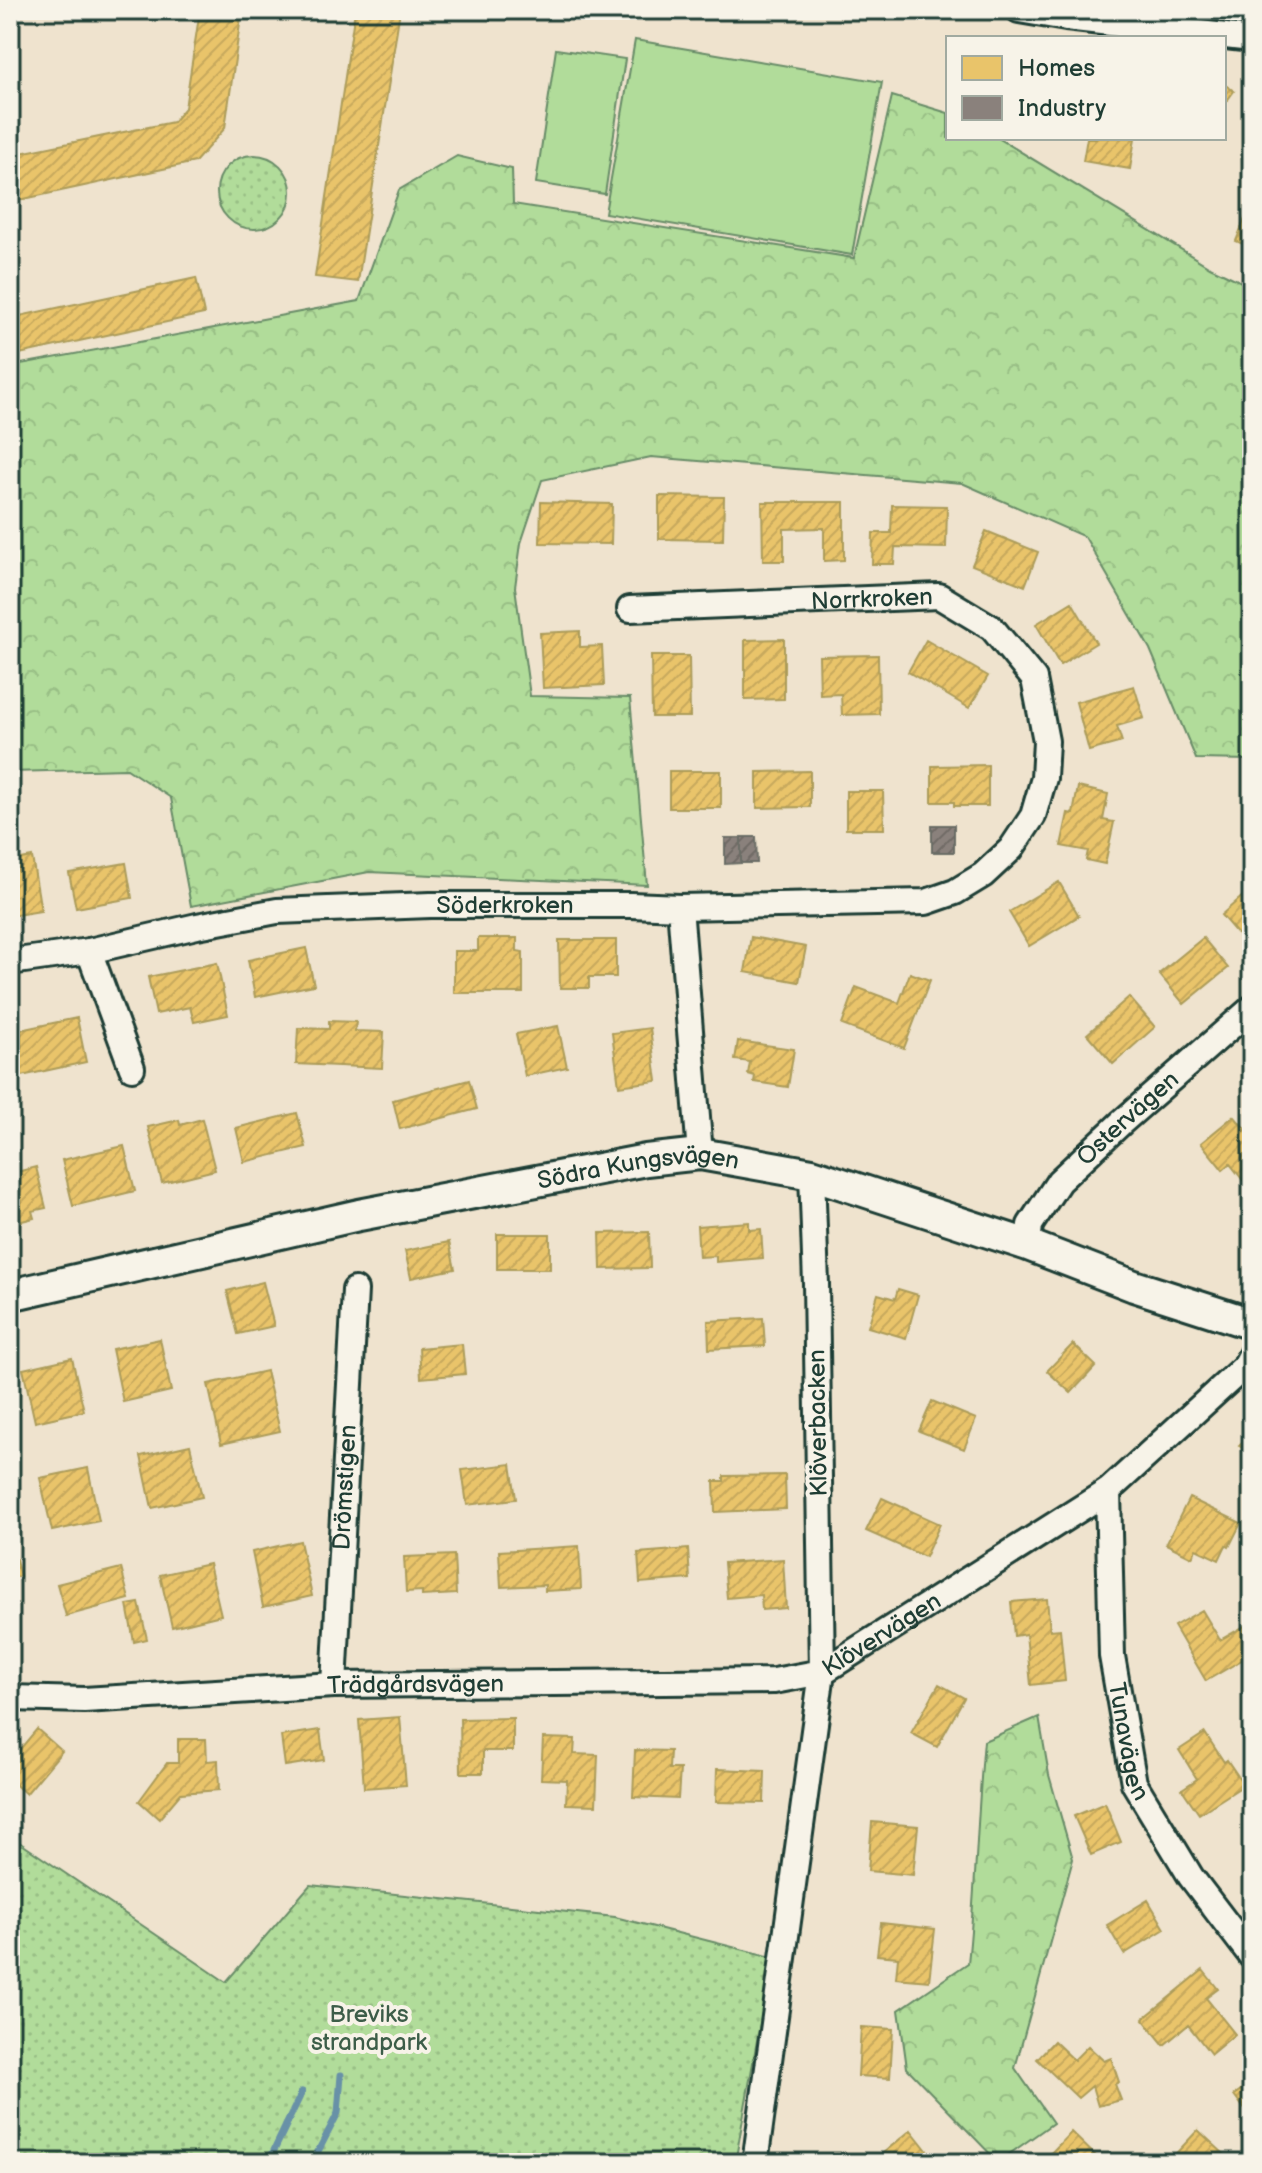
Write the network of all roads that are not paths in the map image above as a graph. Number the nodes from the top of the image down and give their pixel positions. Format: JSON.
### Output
{"nodes":[{"id":1,"x":1019,"y":10,"type":"edge"},
{"id":2,"x":1225,"y":36,"type":"edge"},
{"id":3,"x":1226,"y":36,"type":"edge"},
{"id":4,"x":1252,"y":39,"type":"edge"},
{"id":5,"x":630,"y":609,"type":"dead end"},
{"id":6,"x":680,"y":907,"type":"junction"},
{"id":7,"x":89,"y":951,"type":"junction"},
{"id":8,"x":10,"y":962,"type":"edge"},
{"id":9,"x":1252,"y":1008,"type":"edge"},
{"id":10,"x":132,"y":1068,"type":"dead end"},
{"id":11,"x":700,"y":1154,"type":"junction"},
{"id":12,"x":812,"y":1174,"type":"junction"},
{"id":13,"x":1028,"y":1245,"type":"junction"},
{"id":14,"x":355,"y":1290,"type":"dead end"},
{"id":15,"x":10,"y":1295,"type":"edge"},
{"id":16,"x":1252,"y":1324,"type":"edge"},
{"id":17,"x":1252,"y":1353,"type":"edge"},
{"id":18,"x":1108,"y":1491,"type":"junction"},
{"id":19,"x":822,"y":1672,"type":"junction"},
{"id":20,"x":334,"y":1685,"type":"junction"},
{"id":21,"x":10,"y":1698,"type":"edge"},
{"id":22,"x":1252,"y":1957,"type":"edge"},
{"id":23,"x":755,"y":2163,"type":"edge"}],
"edges":[{"from":1,"to":2,"type":"street"},
{"from":3,"to":4,"type":"street"},
{"from":5,"to":6,"type":"street","name":"Norrkroken"},
{"from":6,"to":7,"type":"street","name":"Söderkroken"},
{"from":6,"to":11,"type":"street"},
{"from":7,"to":8,"type":"street","name":"Söderkroken"},
{"from":7,"to":10,"type":"street"},
{"from":9,"to":13,"type":"street","name":"Östervägen"},
{"from":11,"to":12,"type":"street","name":"Södra Kungsvägen"},
{"from":11,"to":15,"type":"street","name":"Södra Kungsvägen"},
{"from":12,"to":13,"type":"street","name":"Södra Kungsvägen"},
{"from":12,"to":19,"type":"street","name":"Klöverbacken"},
{"from":13,"to":16,"type":"street","name":"Södra Kungsvägen"},
{"from":14,"to":20,"type":"street","name":"Drömstigen"},
{"from":17,"to":18,"type":"street","name":"Klövervägen"},
{"from":18,"to":19,"type":"street","name":"Klövervägen"},
{"from":18,"to":22,"type":"street","name":"Tunavägen"},
{"from":19,"to":20,"type":"street","name":"Trädgårdsvägen"},
{"from":19,"to":23,"type":"street","name":"Klövervägen"},
{"from":20,"to":21,"type":"street","name":"Trädgårdsvägen"}]}
